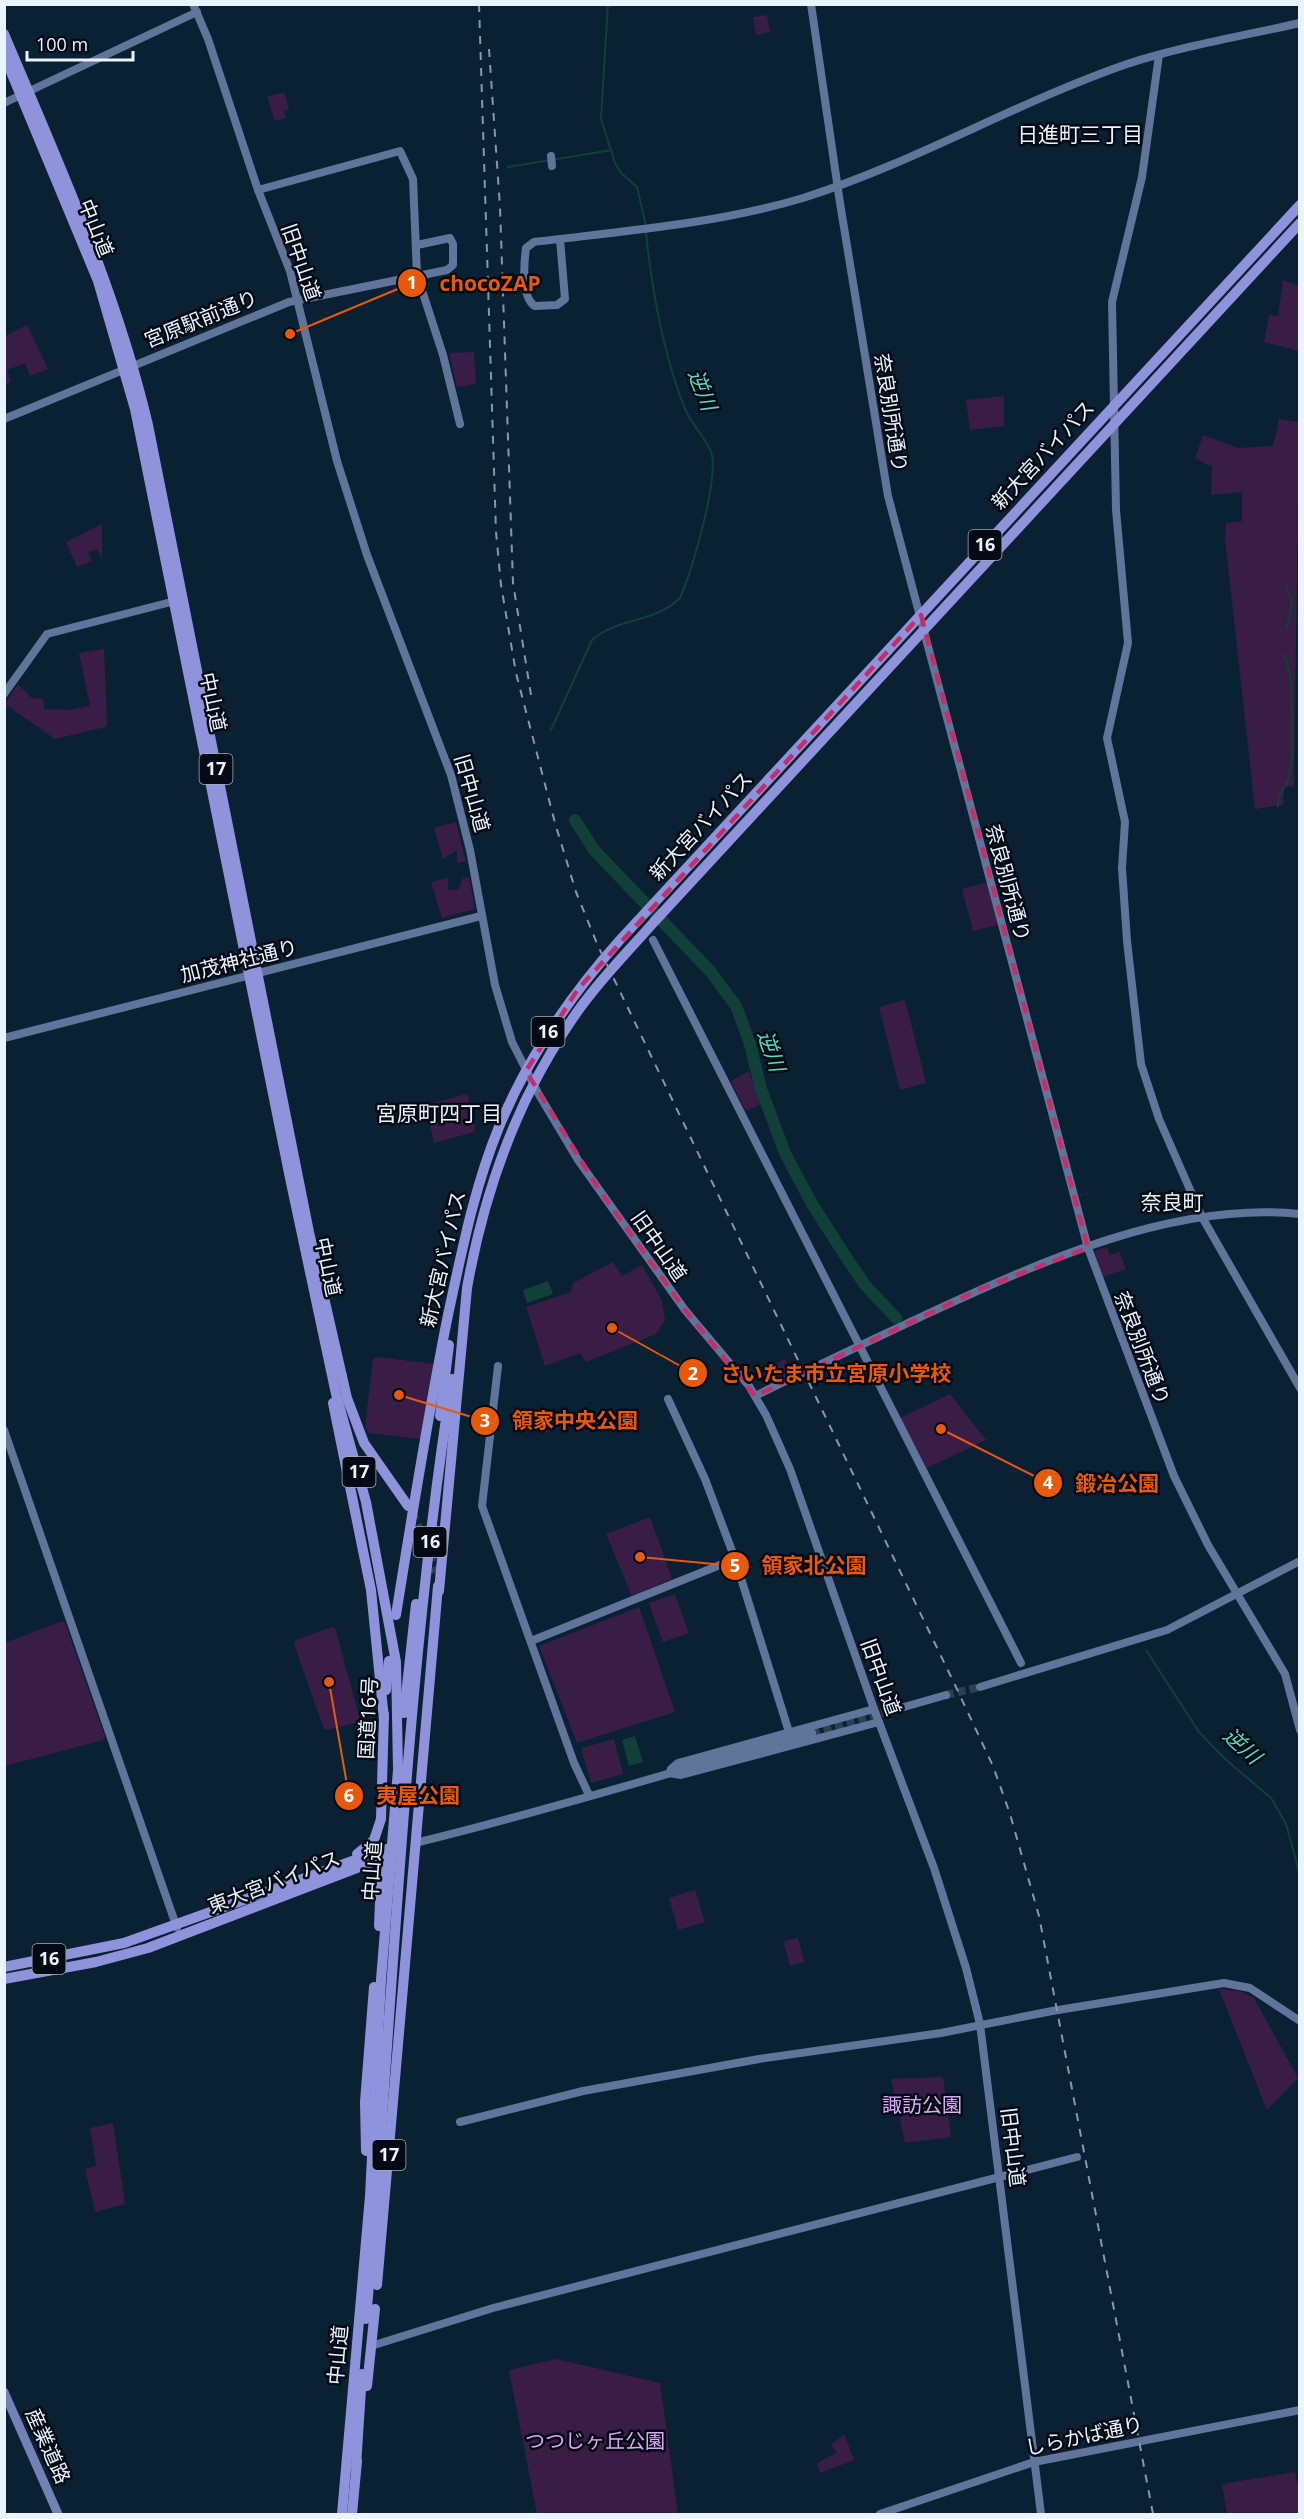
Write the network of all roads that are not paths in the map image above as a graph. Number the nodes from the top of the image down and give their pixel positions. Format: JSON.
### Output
{"nodes":[{"id":1,"x":812,"y":4,"type":"edge"},
{"id":2,"x":195,"y":8,"type":"edge"},
{"id":3,"x":1299,"y":23,"type":"edge"},
{"id":4,"x":4,"y":34,"type":"edge"},
{"id":5,"x":1159,"y":55,"type":"junction"},
{"id":6,"x":4,"y":56,"type":"edge"},
{"id":7,"x":25,"y":93,"type":"junction"},
{"id":8,"x":4,"y":103,"type":"edge"},
{"id":9,"x":838,"y":185,"type":"junction"},
{"id":10,"x":258,"y":190,"type":"junction"},
{"id":11,"x":1299,"y":205,"type":"edge"},
{"id":12,"x":1299,"y":223,"type":"edge"},
{"id":13,"x":560,"y":239,"type":"junction"},
{"id":14,"x":417,"y":245,"type":"junction"},
{"id":15,"x":417,"y":275,"type":"junction"},
{"id":16,"x":298,"y":299,"type":"junction"},
{"id":17,"x":129,"y":367,"type":"junction"},
{"id":18,"x":1113,"y":406,"type":"junction"},
{"id":19,"x":4,"y":419,"type":"edge"},
{"id":20,"x":460,"y":424,"type":"dead end"},
{"id":21,"x":1113,"y":424,"type":"junction"},
{"id":22,"x":175,"y":601,"type":"junction"},
{"id":23,"x":921,"y":615,"type":"junction"},
{"id":24,"x":924,"y":632,"type":"junction"},
{"id":25,"x":4,"y":694,"type":"edge"},
{"id":26,"x":481,"y":916,"type":"junction"},
{"id":27,"x":653,"y":940,"type":"dead end"},
{"id":28,"x":254,"y":974,"type":"junction"},
{"id":29,"x":4,"y":1038,"type":"edge"},
{"id":30,"x":1299,"y":1214,"type":"edge"},
{"id":31,"x":1202,"y":1217,"type":"junction"},
{"id":32,"x":1088,"y":1248,"type":"junction"},
{"id":33,"x":308,"y":1263,"type":"junction"},
{"id":34,"x":467,"y":1288,"type":"junction"},
{"id":35,"x":449,"y":1311,"type":"junction"},
{"id":36,"x":860,"y":1345,"type":"junction"},
{"id":37,"x":498,"y":1366,"type":"dead end"},
{"id":38,"x":1299,"y":1388,"type":"edge"},
{"id":39,"x":755,"y":1396,"type":"junction"},
{"id":40,"x":668,"y":1399,"type":"dead end"},
{"id":41,"x":4,"y":1430,"type":"edge"},
{"id":42,"x":408,"y":1506,"type":"tunnel mouth"},
{"id":43,"x":735,"y":1559,"type":"junction"},
{"id":44,"x":1299,"y":1562,"type":"edge"},
{"id":45,"x":436,"y":1572,"type":"tunnel mouth"},
{"id":46,"x":439,"y":1591,"type":"junction"},
{"id":47,"x":1238,"y":1593,"type":"junction"},
{"id":48,"x":396,"y":1615,"type":"dead end"},
{"id":49,"x":531,"y":1641,"type":"junction"},
{"id":50,"x":389,"y":1660,"type":"dead end"},
{"id":51,"x":1021,"y":1663,"type":"dead end"},
{"id":52,"x":980,"y":1686,"type":"tunnel mouth"},
{"id":53,"x":946,"y":1695,"type":"tunnel mouth"},
{"id":54,"x":874,"y":1709,"type":"junction"},
{"id":55,"x":890,"y":1712,"type":"tunnel mouth"},
{"id":56,"x":384,"y":1719,"type":"junction"},
{"id":57,"x":835,"y":1720,"type":"junction"},
{"id":58,"x":879,"y":1722,"type":"junction"},
{"id":59,"x":1299,"y":1730,"type":"edge"},
{"id":60,"x":789,"y":1732,"type":"junction"},
{"id":61,"x":838,"y":1732,"type":"junction"},
{"id":62,"x":812,"y":1733,"type":"tunnel mouth"},
{"id":63,"x":398,"y":1770,"type":"junction"},
{"id":64,"x":666,"y":1773,"type":"junction"},
{"id":65,"x":589,"y":1795,"type":"junction"},
{"id":66,"x":400,"y":1797,"type":"junction"},
{"id":67,"x":381,"y":1819,"type":"junction"},
{"id":68,"x":415,"y":1843,"type":"junction"},
{"id":69,"x":382,"y":1855,"type":"junction"},
{"id":70,"x":339,"y":1866,"type":"junction"},
{"id":71,"x":176,"y":1925,"type":"junction"},
{"id":72,"x":180,"y":1937,"type":"junction"},
{"id":73,"x":4,"y":1967,"type":"edge"},
{"id":74,"x":4,"y":1979,"type":"edge"},
{"id":75,"x":1299,"y":2021,"type":"edge"},
{"id":76,"x":980,"y":2024,"type":"junction"},
{"id":77,"x":460,"y":2122,"type":"dead end"},
{"id":78,"x":1077,"y":2157,"type":"dead end"},
{"id":79,"x":1000,"y":2176,"type":"junction"},
{"id":80,"x":373,"y":2197,"type":"junction"},
{"id":81,"x":378,"y":2267,"type":"junction"},
{"id":82,"x":371,"y":2346,"type":"junction"},
{"id":83,"x":4,"y":2392,"type":"edge"},
{"id":84,"x":1299,"y":2410,"type":"edge"},
{"id":85,"x":1034,"y":2462,"type":"junction"},
{"id":86,"x":356,"y":2466,"type":"junction"},
{"id":87,"x":58,"y":2514,"type":"edge"},
{"id":88,"x":342,"y":2514,"type":"edge"},
{"id":89,"x":352,"y":2514,"type":"edge"},
{"id":90,"x":880,"y":2514,"type":"edge"},
{"id":91,"x":1041,"y":2514,"type":"edge"}],
"edges":[{"from":1,"to":9,"type":"street","name":"奈良別所通り"},
{"from":2,"to":7,"type":"street"},
{"from":2,"to":10,"type":"street","name":"旧中山道"},
{"from":3,"to":5,"type":"street"},
{"from":4,"to":7,"type":"highway","name":"中山道","number":"17"},
{"from":5,"to":9,"type":"street"},
{"from":5,"to":18,"type":"street"},
{"from":6,"to":7,"type":"highway","name":"中山道","number":"17"},
{"from":7,"to":8,"type":"street"},
{"from":7,"to":17,"type":"highway","name":"中山道","number":"17"},
{"from":9,"to":13,"type":"street"},
{"from":9,"to":23,"type":"street","name":"奈良別所通り"},
{"from":10,"to":14,"type":"street"},
{"from":10,"to":16,"type":"street","name":"旧中山道"},
{"from":11,"to":18,"type":"highway","name":"新大宮バイパス","number":"16"},
{"from":12,"to":21,"type":"highway","name":"新大宮バイパス","number":"16"},
{"from":13,"to":13,"type":"street"},
{"from":14,"to":15,"type":"street"},
{"from":14,"to":15,"type":"street","name":"宮原駅前通り"},
{"from":15,"to":16,"type":"street","name":"宮原駅前通り"},
{"from":15,"to":20,"type":"street"},
{"from":16,"to":17,"type":"street","name":"宮原駅前通り"},
{"from":16,"to":26,"type":"street","name":"旧中山道"},
{"from":17,"to":19,"type":"street","name":"宮原駅前通り"},
{"from":17,"to":22,"type":"highway","name":"中山道","number":"17"},
{"from":17,"to":28,"type":"highway","name":"中山道","number":"17"},
{"from":18,"to":21,"type":"street"},
{"from":18,"to":23,"type":"highway","name":"新大宮バイパス","number":"16"},
{"from":21,"to":24,"type":"highway","name":"新大宮バイパス","number":"16"},
{"from":21,"to":31,"type":"street"},
{"from":22,"to":25,"type":"street"},
{"from":22,"to":28,"type":"highway","name":"中山道","number":"17"},
{"from":23,"to":24,"type":"street","name":"奈良別所通り"},
{"from":23,"to":35,"type":"highway","name":"新大宮バイパス","number":"16"},
{"from":24,"to":32,"type":"street","name":"奈良別所通り"},
{"from":24,"to":34,"type":"highway","name":"新大宮バイパス","number":"16"},
{"from":26,"to":28,"type":"street","name":"加茂神社通り"},
{"from":26,"to":39,"type":"street","name":"旧中山道"},
{"from":27,"to":36,"type":"street"},
{"from":28,"to":29,"type":"street","name":"加茂神社通り"},
{"from":28,"to":33,"type":"highway","name":"中山道","number":"17"},
{"from":28,"to":42,"type":"highway","name":"中山道","number":"17"},
{"from":30,"to":31,"type":"street"},
{"from":31,"to":32,"type":"street"},
{"from":31,"to":38,"type":"street"},
{"from":32,"to":36,"type":"street"},
{"from":32,"to":47,"type":"street","name":"奈良別所通り"},
{"from":33,"to":56,"type":"highway"},
{"from":33,"to":63,"type":"highway","name":"中山道","number":"17"},
{"from":34,"to":46,"type":"highway","name":"新大宮バイパス","number":"16"},
{"from":34,"to":66,"type":"highway","number":"16"},
{"from":35,"to":48,"type":"highway","name":"新大宮バイパス","number":"16"},
{"from":35,"to":63,"type":"highway","number":"16"},
{"from":36,"to":39,"type":"street"},
{"from":36,"to":51,"type":"street"},
{"from":37,"to":49,"type":"street"},
{"from":39,"to":54,"type":"street","name":"旧中山道"},
{"from":40,"to":43,"type":"street"},
{"from":41,"to":71,"type":"street"},
{"from":43,"to":49,"type":"street"},
{"from":43,"to":60,"type":"street"},
{"from":44,"to":47,"type":"street"},
{"from":45,"to":46,"type":"highway","name":"中山道"},
{"from":46,"to":68,"type":"highway","name":"中山道","number":"16"},
{"from":47,"to":52,"type":"street"},
{"from":47,"to":59,"type":"street","name":"奈良別所通り"},
{"from":49,"to":65,"type":"street"},
{"from":50,"to":56,"type":"highway","name":"国道16号","number":"16"},
{"from":53,"to":55,"type":"street"},
{"from":54,"to":57,"type":"street"},
{"from":54,"to":58,"type":"street","name":"旧中山道"},
{"from":56,"to":67,"type":"highway","name":"国道16号","number":"16"},
{"from":57,"to":60,"type":"street"},
{"from":57,"to":61,"type":"street"},
{"from":58,"to":61,"type":"street"},
{"from":58,"to":76,"type":"street","name":"旧中山道"},
{"from":60,"to":64,"type":"street"},
{"from":61,"to":64,"type":"street"},
{"from":62,"to":64,"type":"street"},
{"from":63,"to":66,"type":"highway","name":"中山道","number":"17"},
{"from":64,"to":65,"type":"street"},
{"from":65,"to":68,"type":"street"},
{"from":66,"to":80,"type":"highway","name":"中山道","number":"17"},
{"from":67,"to":68,"type":"highway"},
{"from":67,"to":70,"type":"highway","name":"国道16号","number":"16"},
{"from":68,"to":69,"type":"highway","name":"東大宮バイパス","number":"16"},
{"from":68,"to":81,"type":"highway","name":"中山道","number":"17"},
{"from":69,"to":70,"type":"highway","name":"東大宮バイパス","number":"16"},
{"from":69,"to":72,"type":"highway","name":"東大宮バイパス","number":"16"},
{"from":69,"to":80,"type":"highway"},
{"from":70,"to":71,"type":"highway","name":"東大宮バイパス","number":"16"},
{"from":71,"to":72,"type":"street"},
{"from":71,"to":73,"type":"highway","name":"東大宮バイパス","number":"16"},
{"from":72,"to":74,"type":"highway","name":"東大宮バイパス","number":"16"},
{"from":75,"to":76,"type":"street"},
{"from":76,"to":77,"type":"street"},
{"from":76,"to":79,"type":"street","name":"旧中山道"},
{"from":78,"to":79,"type":"street"},
{"from":79,"to":82,"type":"street"},
{"from":79,"to":85,"type":"street","name":"旧中山道"},
{"from":80,"to":81,"type":"highway"},
{"from":80,"to":86,"type":"highway","number":"17"},
{"from":80,"to":88,"type":"highway","name":"中山道","number":"17"},
{"from":81,"to":82,"type":"highway","name":"中山道","number":"17"},
{"from":82,"to":86,"type":"highway","name":"中山道","number":"17"},
{"from":83,"to":87,"type":"main road","name":"産業道路"},
{"from":84,"to":85,"type":"street","name":"しらかば通り"},
{"from":85,"to":90,"type":"street","name":"しらかば通り"},
{"from":85,"to":91,"type":"street","name":"旧中山道"},
{"from":86,"to":89,"type":"highway","name":"中山道","number":"17"}]}
